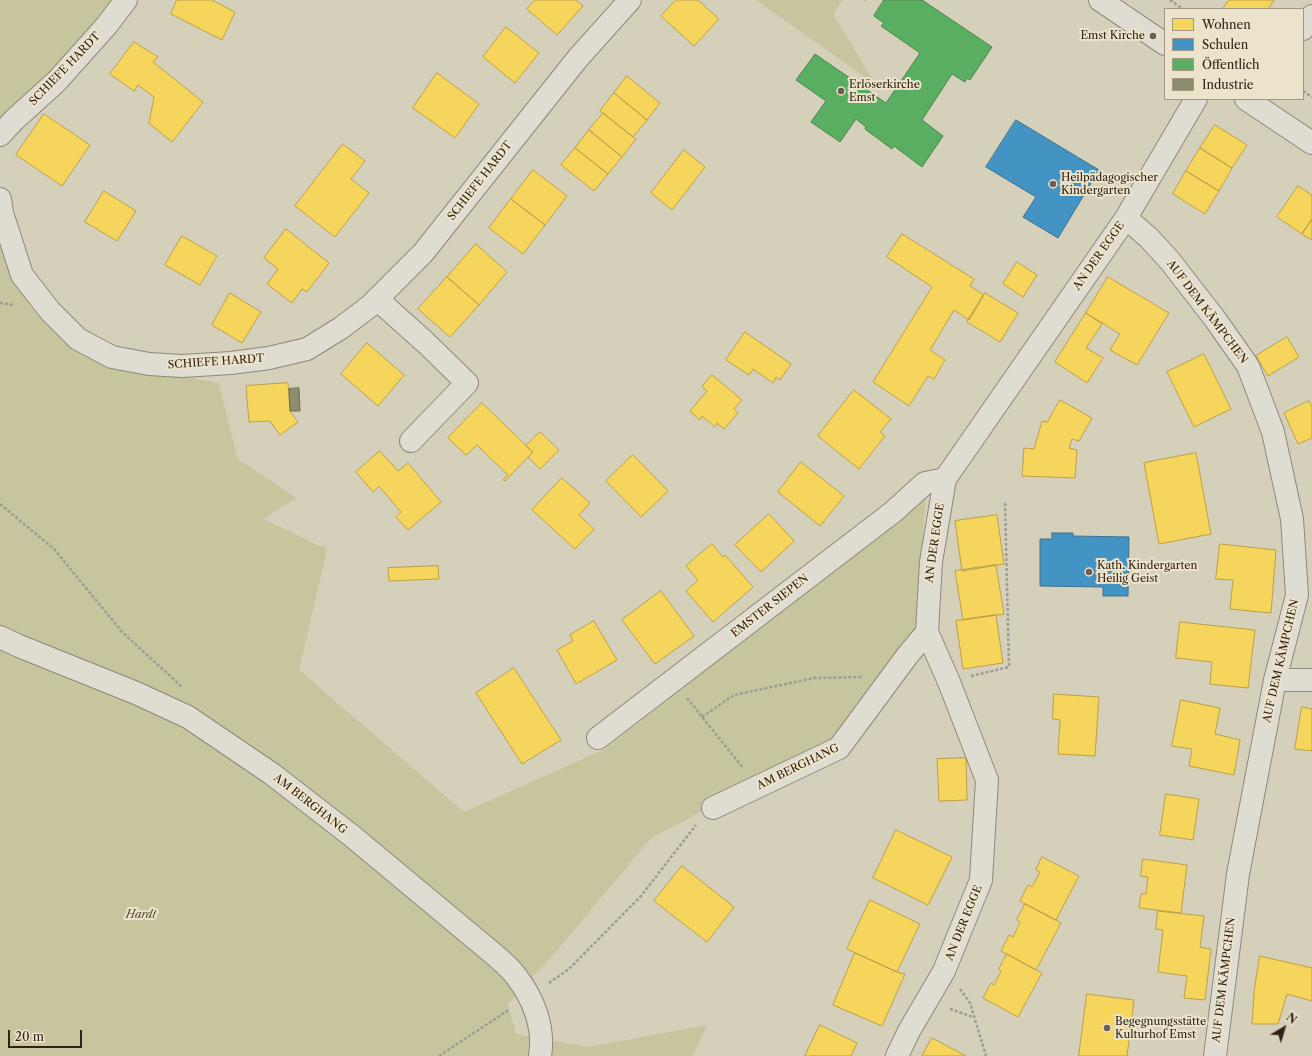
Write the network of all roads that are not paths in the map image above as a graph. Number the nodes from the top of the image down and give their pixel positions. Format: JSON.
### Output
{"nodes":[{"id":1,"x":126,"y":0,"type":"edge"},
{"id":2,"x":630,"y":0,"type":"edge"},
{"id":3,"x":1100,"y":0,"type":"edge"},
{"id":4,"x":1312,"y":16,"type":"edge"},
{"id":5,"x":1304,"y":28,"type":"edge"},
{"id":6,"x":1164,"y":43,"type":"edge"},
{"id":7,"x":1195,"y":100,"type":"edge"},
{"id":8,"x":1252,"y":101,"type":"edge"},
{"id":9,"x":0,"y":135,"type":"edge"},
{"id":10,"x":1312,"y":143,"type":"edge"},
{"id":11,"x":0,"y":199,"type":"edge"},
{"id":12,"x":1126,"y":218,"type":"junction"},
{"id":13,"x":377,"y":299,"type":"junction"},
{"id":14,"x":411,"y":441,"type":"dead end"},
{"id":15,"x":945,"y":479,"type":"junction"},
{"id":16,"x":927,"y":632,"type":"junction"},
{"id":17,"x":0,"y":637,"type":"edge"},
{"id":18,"x":1275,"y":680,"type":"junction"},
{"id":19,"x":1312,"y":680,"type":"edge"},
{"id":20,"x":598,"y":738,"type":"dead end"},
{"id":21,"x":713,"y":808,"type":"road end"},
{"id":22,"x":540,"y":1056,"type":"edge"},
{"id":23,"x":897,"y":1056,"type":"edge"},
{"id":24,"x":1215,"y":1056,"type":"edge"}],
"edges":[{"from":1,"to":9,"type":"street","name":"SCHIEFE HARDT"},
{"from":2,"to":13,"type":"street","name":"SCHIEFE HARDT"},
{"from":3,"to":6,"type":"street"},
{"from":4,"to":5,"type":"street"},
{"from":7,"to":12,"type":"street","name":"AN DER EGGE"},
{"from":8,"to":10,"type":"street"},
{"from":11,"to":13,"type":"street","name":"SCHIEFE HARDT"},
{"from":12,"to":15,"type":"street","name":"AN DER EGGE"},
{"from":12,"to":18,"type":"street","name":"AUF DEM KÄMPCHEN"},
{"from":13,"to":14,"type":"street"},
{"from":15,"to":16,"type":"street","name":"AN DER EGGE"},
{"from":15,"to":20,"type":"street","name":"EMSTER SIEPEN"},
{"from":16,"to":21,"type":"street","name":"AM BERGHANG"},
{"from":16,"to":23,"type":"street","name":"AN DER EGGE"},
{"from":17,"to":22,"type":"street","name":"AM BERGHANG"},
{"from":18,"to":19,"type":"street"},
{"from":18,"to":24,"type":"street","name":"AUF DEM KÄMPCHEN"}]}
